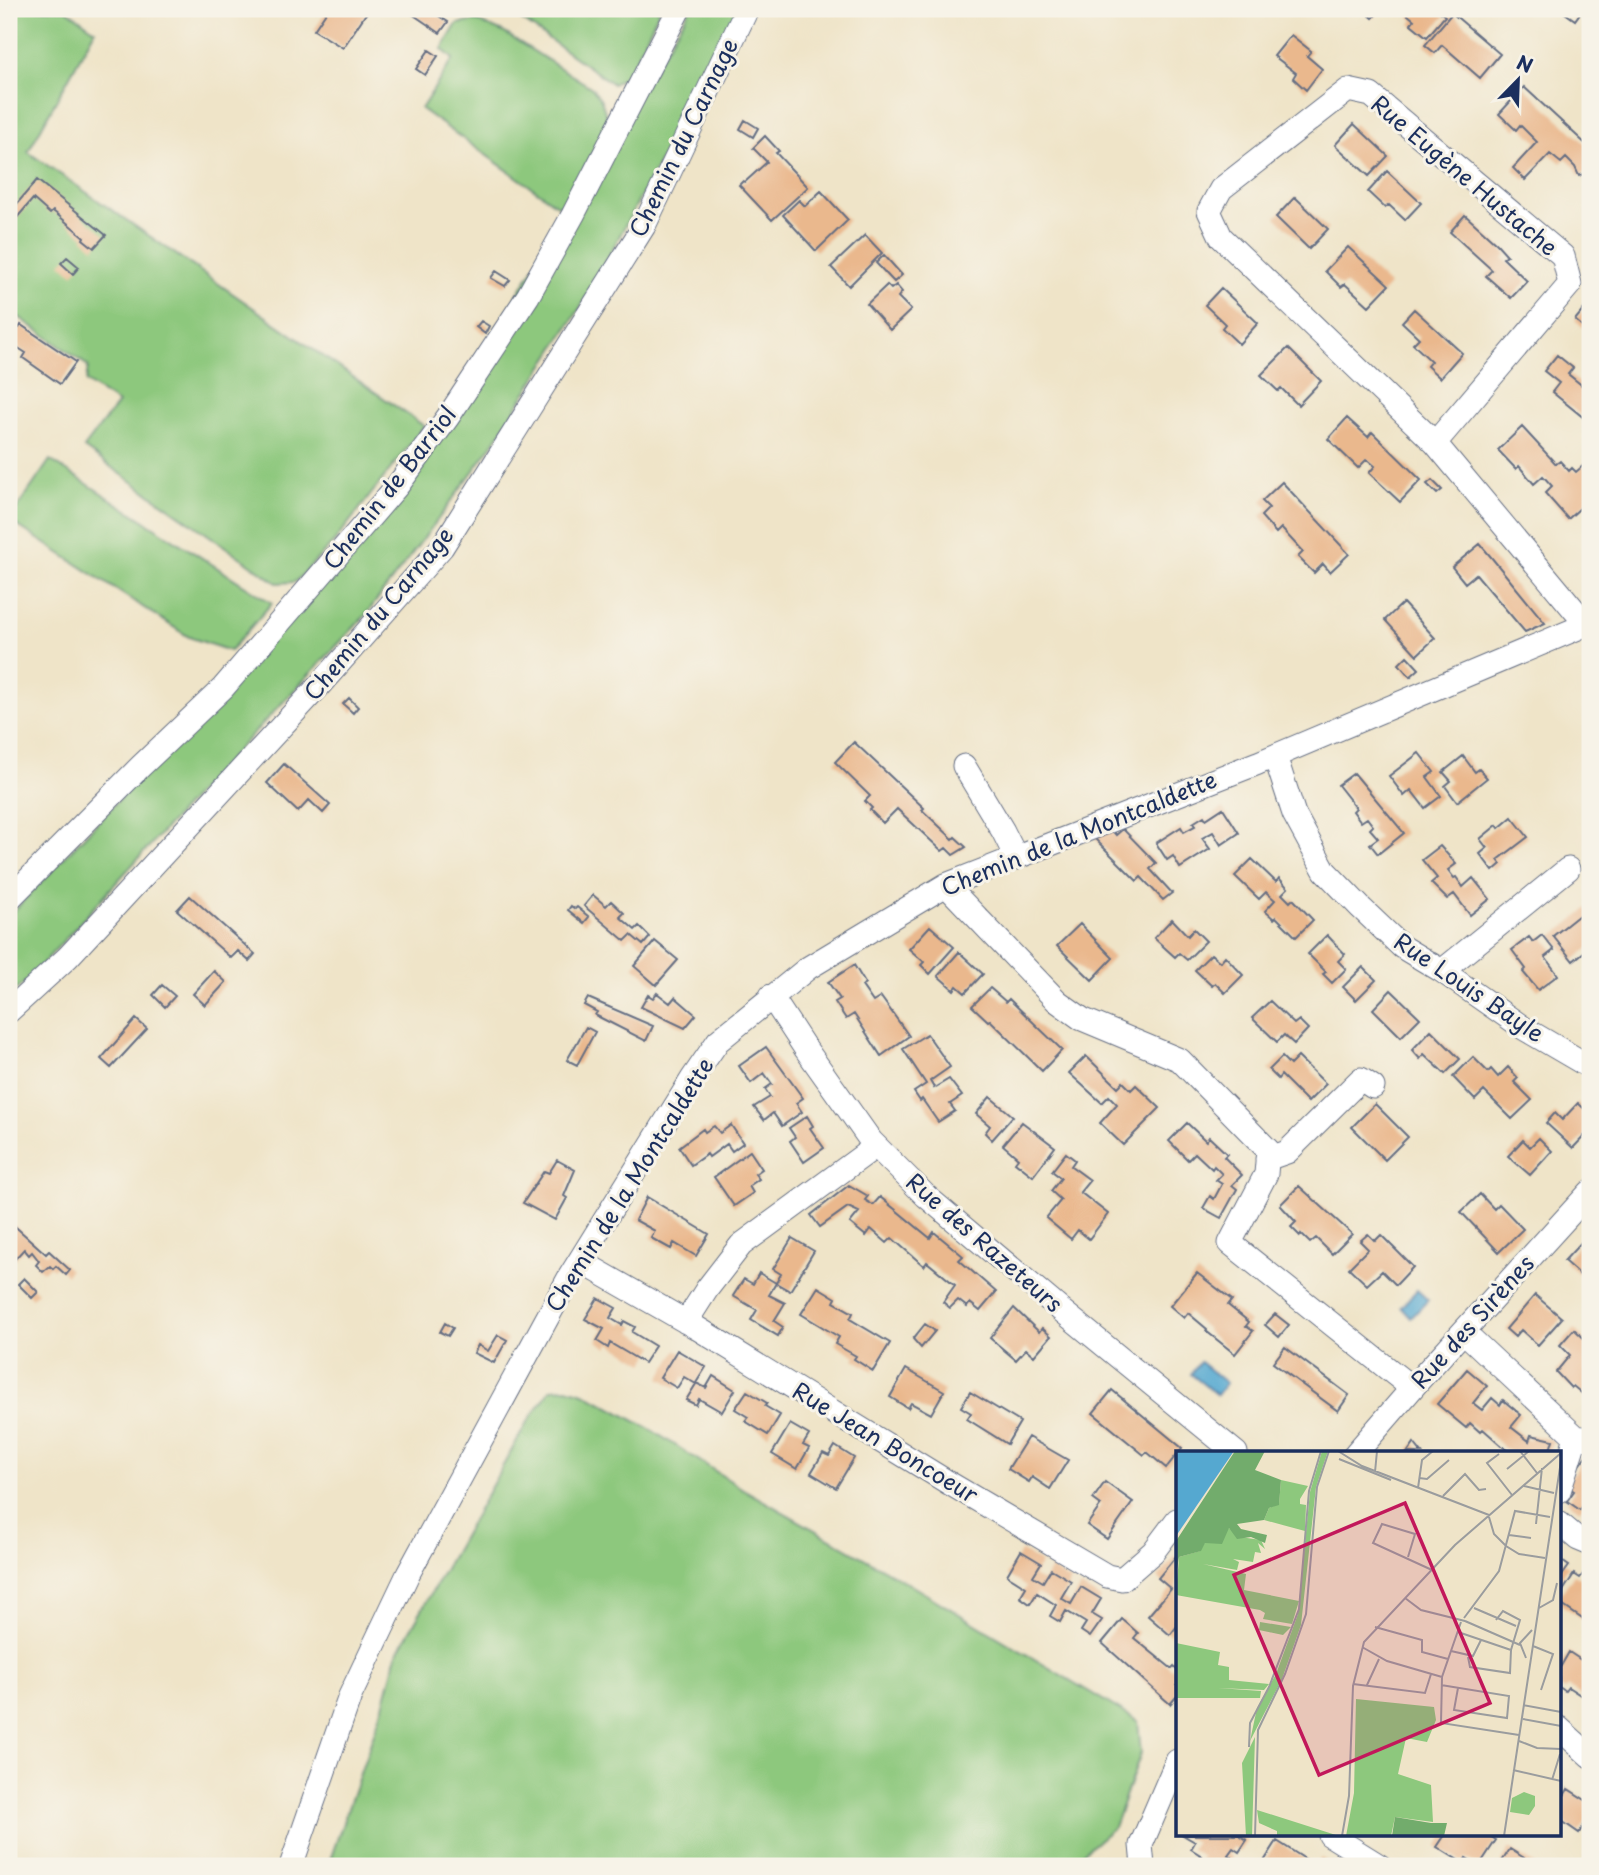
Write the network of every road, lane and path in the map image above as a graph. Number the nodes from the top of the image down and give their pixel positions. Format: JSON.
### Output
{"nodes":[{"id":1,"x":679,"y":9,"type":"edge"},
{"id":2,"x":747,"y":9,"type":"edge"},
{"id":3,"x":1435,"y":443,"type":"junction"},
{"id":4,"x":1588,"y":624,"type":"edge"},
{"id":5,"x":1275,"y":756,"type":"junction"},
{"id":6,"x":964,"y":766,"type":"dead end"},
{"id":7,"x":1016,"y":857,"type":"junction"},
{"id":8,"x":1568,"y":869,"type":"dead end"},
{"id":9,"x":946,"y":885,"type":"junction"},
{"id":10,"x":9,"y":900,"type":"edge"},
{"id":11,"x":1442,"y":971,"type":"junction"},
{"id":12,"x":771,"y":996,"type":"junction"},
{"id":13,"x":9,"y":1012,"type":"edge"},
{"id":14,"x":1590,"y":1067,"type":"edge"},
{"id":15,"x":1373,"y":1087,"type":"dead end"},
{"id":16,"x":876,"y":1146,"type":"junction"},
{"id":17,"x":1267,"y":1159,"type":"junction"},
{"id":18,"x":1588,"y":1201,"type":"edge"},
{"id":19,"x":580,"y":1261,"type":"junction"},
{"id":20,"x":686,"y":1322,"type":"junction"},
{"id":21,"x":1464,"y":1332,"type":"junction"},
{"id":22,"x":1412,"y":1388,"type":"junction"},
{"id":23,"x":1583,"y":1438,"type":"edge"},
{"id":24,"x":1231,"y":1451,"type":"edge"},
{"id":25,"x":1358,"y":1451,"type":"edge"},
{"id":26,"x":1560,"y":1488,"type":"edge"},
{"id":27,"x":1176,"y":1521,"type":"edge"},
{"id":28,"x":1560,"y":1524,"type":"edge"},
{"id":29,"x":1590,"y":1544,"type":"edge"},
{"id":30,"x":1560,"y":1729,"type":"edge"},
{"id":31,"x":1590,"y":1756,"type":"edge"},
{"id":32,"x":1176,"y":1763,"type":"edge"},
{"id":33,"x":1332,"y":1836,"type":"edge"},
{"id":34,"x":291,"y":1866,"type":"edge"},
{"id":35,"x":1143,"y":1866,"type":"edge"},
{"id":36,"x":1380,"y":1866,"type":"edge"}],
"edges":[{"from":1,"to":10,"type":"street","name":"Chemin de Barriol"},
{"from":2,"to":13,"type":"street","name":"Chemin du Carnage"},
{"from":3,"to":3,"type":"street","name":"Rue Eugène Hustache"},
{"from":3,"to":4,"type":"street","name":"Rue Eugène Hustache"},
{"from":4,"to":5,"type":"street","name":"Chemin de la Montcaldette"},
{"from":5,"to":7,"type":"street","name":"Chemin de la Montcaldette"},
{"from":5,"to":11,"type":"street","name":"Rue Louis Bayle"},
{"from":6,"to":7,"type":"street"},
{"from":7,"to":9,"type":"street","name":"Chemin de la Montcaldette"},
{"from":8,"to":11,"type":"street"},
{"from":9,"to":12,"type":"street","name":"Chemin de la Montcaldette"},
{"from":9,"to":17,"type":"street"},
{"from":11,"to":14,"type":"street","name":"Rue Louis Bayle"},
{"from":12,"to":16,"type":"street","name":"Rue des Razeteurs"},
{"from":12,"to":19,"type":"street","name":"Chemin de la Montcaldette"},
{"from":15,"to":17,"type":"street"},
{"from":16,"to":20,"type":"street"},
{"from":16,"to":24,"type":"street","name":"Rue des Razeteurs"},
{"from":17,"to":22,"type":"street"},
{"from":18,"to":21,"type":"street","name":"Rue des Sirènes"},
{"from":19,"to":20,"type":"street","name":"Rue Jean Boncoeur"},
{"from":19,"to":34,"type":"street","name":"Chemin de la Montcaldette"},
{"from":20,"to":27,"type":"street","name":"Rue Jean Boncoeur"},
{"from":21,"to":22,"type":"street","name":"Rue des Sirènes"},
{"from":21,"to":23,"type":"street"},
{"from":22,"to":25,"type":"street","name":"Rue des Sirènes"},
{"from":23,"to":26,"type":"street"},
{"from":28,"to":29,"type":"street"},
{"from":30,"to":31,"type":"street"},
{"from":32,"to":35,"type":"street"},
{"from":33,"to":36,"type":"street"}]}
